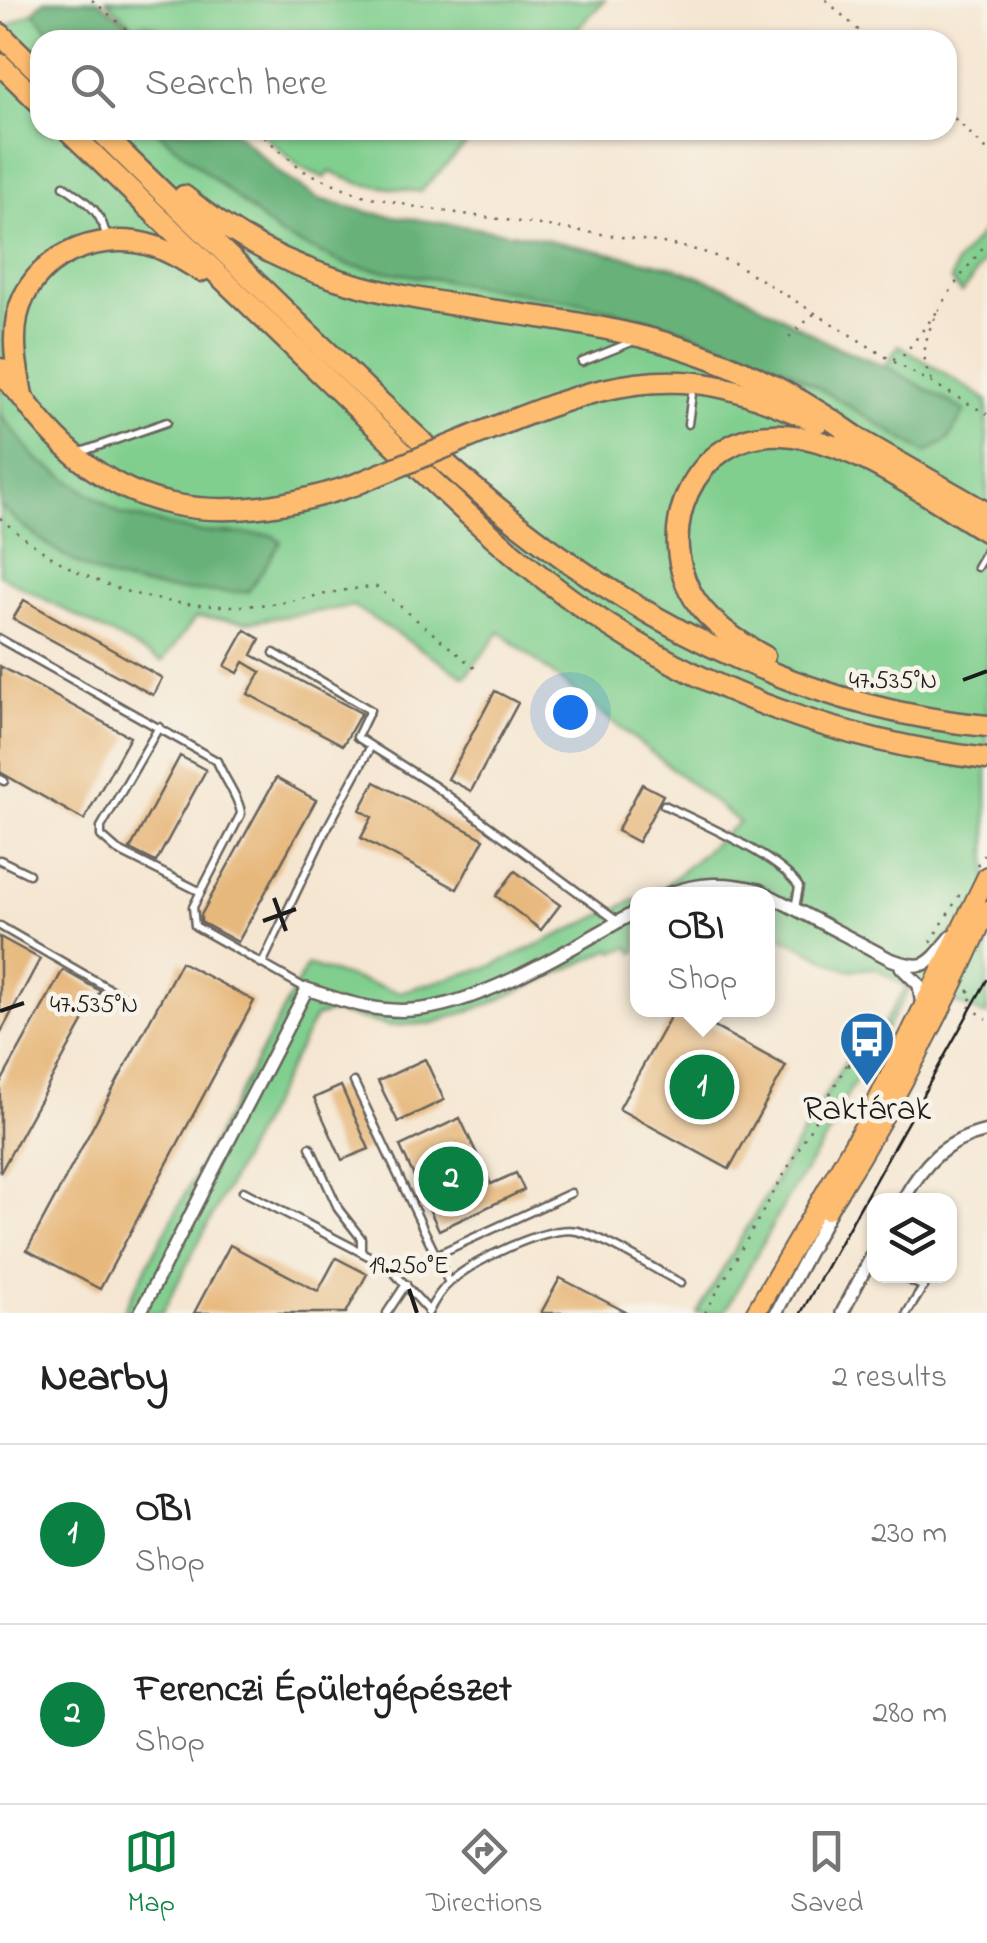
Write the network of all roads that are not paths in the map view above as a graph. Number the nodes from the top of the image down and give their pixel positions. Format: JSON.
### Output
{"nodes":[{"id":1,"x":0,"y":34,"type":"edge"},
{"id":2,"x":30,"y":63,"type":"edge"},
{"id":3,"x":0,"y":64,"type":"edge"},
{"id":4,"x":30,"y":93,"type":"edge"},
{"id":5,"x":78,"y":140,"type":"edge"},
{"id":6,"x":109,"y":140,"type":"edge"},
{"id":7,"x":131,"y":162,"type":"junction"},
{"id":8,"x":64,"y":186,"type":"dead end"},
{"id":9,"x":107,"y":241,"type":"junction"},
{"id":10,"x":253,"y":308,"type":"junction"},
{"id":11,"x":644,"y":337,"type":"junction"},
{"id":12,"x":582,"y":362,"type":"dead end"},
{"id":13,"x":0,"y":369,"type":"edge"},
{"id":14,"x":693,"y":384,"type":"junction"},
{"id":15,"x":22,"y":397,"type":"junction"},
{"id":16,"x":167,"y":422,"type":"dead end"},
{"id":17,"x":688,"y":424,"type":"dead end"},
{"id":18,"x":857,"y":446,"type":"junction"},
{"id":19,"x":72,"y":455,"type":"junction"},
{"id":20,"x":987,"y":512,"type":"edge"},
{"id":21,"x":987,"y":532,"type":"edge"},
{"id":22,"x":987,"y":550,"type":"edge"},
{"id":23,"x":977,"y":566,"type":"dead end"},
{"id":24,"x":0,"y":638,"type":"edge"},
{"id":25,"x":274,"y":653,"type":"dead end"},
{"id":26,"x":831,"y":693,"type":"junction"},
{"id":27,"x":159,"y":726,"type":"junction"},
{"id":28,"x":987,"y":726,"type":"edge"},
{"id":29,"x":371,"y":746,"type":"junction"},
{"id":30,"x":987,"y":758,"type":"edge"},
{"id":31,"x":664,"y":806,"type":"dead end"},
{"id":32,"x":0,"y":860,"type":"edge"},
{"id":33,"x":29,"y":874,"type":"dead end"},
{"id":34,"x":979,"y":875,"type":"edge"},
{"id":35,"x":692,"y":887,"type":"edge"},
{"id":36,"x":748,"y":887,"type":"edge"},
{"id":37,"x":200,"y":892,"type":"junction"},
{"id":38,"x":775,"y":898,"type":"edge"},
{"id":39,"x":795,"y":908,"type":"junction"},
{"id":40,"x":987,"y":910,"type":"edge"},
{"id":41,"x":630,"y":915,"type":"edge"},
{"id":42,"x":618,"y":922,"type":"junction"},
{"id":43,"x":0,"y":926,"type":"edge"},
{"id":44,"x":960,"y":926,"type":"junction"},
{"id":45,"x":890,"y":959,"type":"junction"},
{"id":46,"x":262,"y":964,"type":"junction"},
{"id":47,"x":306,"y":989,"type":"junction"},
{"id":48,"x":130,"y":1000,"type":"dead end"},
{"id":49,"x":922,"y":1006,"type":"junction"},
{"id":50,"x":354,"y":1082,"type":"dead end"},
{"id":51,"x":987,"y":1130,"type":"edge"},
{"id":52,"x":310,"y":1147,"type":"dead end"},
{"id":53,"x":844,"y":1184,"type":"junction"},
{"id":54,"x":243,"y":1192,"type":"dead end"},
{"id":55,"x":572,"y":1192,"type":"dead end"},
{"id":56,"x":907,"y":1193,"type":"edge"},
{"id":57,"x":362,"y":1250,"type":"junction"},
{"id":58,"x":436,"y":1255,"type":"junction"},
{"id":59,"x":867,"y":1269,"type":"edge"},
{"id":60,"x":449,"y":1282,"type":"junction"},
{"id":61,"x":681,"y":1283,"type":"dead end"},
{"id":62,"x":914,"y":1283,"type":"edge"},
{"id":63,"x":926,"y":1283,"type":"edge"},
{"id":64,"x":406,"y":1284,"type":"junction"},
{"id":65,"x":924,"y":1288,"type":"junction"},
{"id":66,"x":428,"y":1312,"type":"edge"},
{"id":67,"x":140,"y":1313,"type":"edge"},
{"id":68,"x":387,"y":1313,"type":"edge"},
{"id":69,"x":754,"y":1313,"type":"edge"},
{"id":70,"x":765,"y":1313,"type":"edge"},
{"id":71,"x":776,"y":1313,"type":"edge"},
{"id":72,"x":842,"y":1313,"type":"edge"},
{"id":73,"x":907,"y":1313,"type":"edge"}],
"edges":[{"from":1,"to":2,"type":"highway"},
{"from":3,"to":4,"type":"highway"},
{"from":5,"to":10,"type":"highway"},
{"from":6,"to":7,"type":"highway"},
{"from":7,"to":11,"type":"highway"},
{"from":7,"to":26,"type":"highway"},
{"from":8,"to":9,"type":"lane"},
{"from":9,"to":10,"type":"highway"},
{"from":9,"to":15,"type":"highway"},
{"from":10,"to":30,"type":"highway"},
{"from":11,"to":12,"type":"lane"},
{"from":11,"to":18,"type":"highway"},
{"from":13,"to":15,"type":"highway"},
{"from":14,"to":17,"type":"lane"},
{"from":14,"to":18,"type":"highway"},
{"from":14,"to":19,"type":"highway","bridge":true},
{"from":15,"to":19,"type":"highway"},
{"from":16,"to":19,"type":"lane"},
{"from":18,"to":20,"type":"highway"},
{"from":18,"to":21,"type":"highway"},
{"from":18,"to":26,"type":"highway"},
{"from":22,"to":23,"type":"lane"},
{"from":24,"to":27,"type":"lane"},
{"from":25,"to":29,"type":"lane"},
{"from":26,"to":28,"type":"highway"},
{"from":27,"to":37,"type":"lane"},
{"from":27,"to":37,"type":"lane"},
{"from":29,"to":42,"type":"lane"},
{"from":29,"to":46,"type":"lane"},
{"from":31,"to":39,"type":"lane"},
{"from":32,"to":33,"type":"lane"},
{"from":34,"to":44,"type":"main road"},
{"from":35,"to":36,"type":"street"},
{"from":37,"to":46,"type":"lane"},
{"from":38,"to":39,"type":"street"},
{"from":39,"to":45,"type":"street"},
{"from":40,"to":53,"type":"main road"},
{"from":41,"to":42,"type":"street"},
{"from":42,"to":47,"type":"street"},
{"from":43,"to":48,"type":"lane"},
{"from":44,"to":45,"type":"street"},
{"from":44,"to":49,"type":"main road"},
{"from":45,"to":49,"type":"street"},
{"from":46,"to":47,"type":"lane"},
{"from":47,"to":67,"type":"street"},
{"from":49,"to":69,"type":"main road"},
{"from":50,"to":58,"type":"lane"},
{"from":51,"to":56,"type":"street"},
{"from":52,"to":57,"type":"lane"},
{"from":53,"to":70,"type":"main road"},
{"from":53,"to":71,"type":"street"},
{"from":54,"to":57,"type":"lane"},
{"from":55,"to":58,"type":"lane"},
{"from":57,"to":64,"type":"lane"},
{"from":58,"to":60,"type":"lane"},
{"from":59,"to":72,"type":"street"},
{"from":60,"to":61,"type":"lane"},
{"from":60,"to":66,"type":"lane"},
{"from":62,"to":65,"type":"lane"},
{"from":63,"to":65,"type":"lane"},
{"from":64,"to":66,"type":"lane"},
{"from":64,"to":68,"type":"lane"},
{"from":65,"to":73,"type":"lane"}]}
